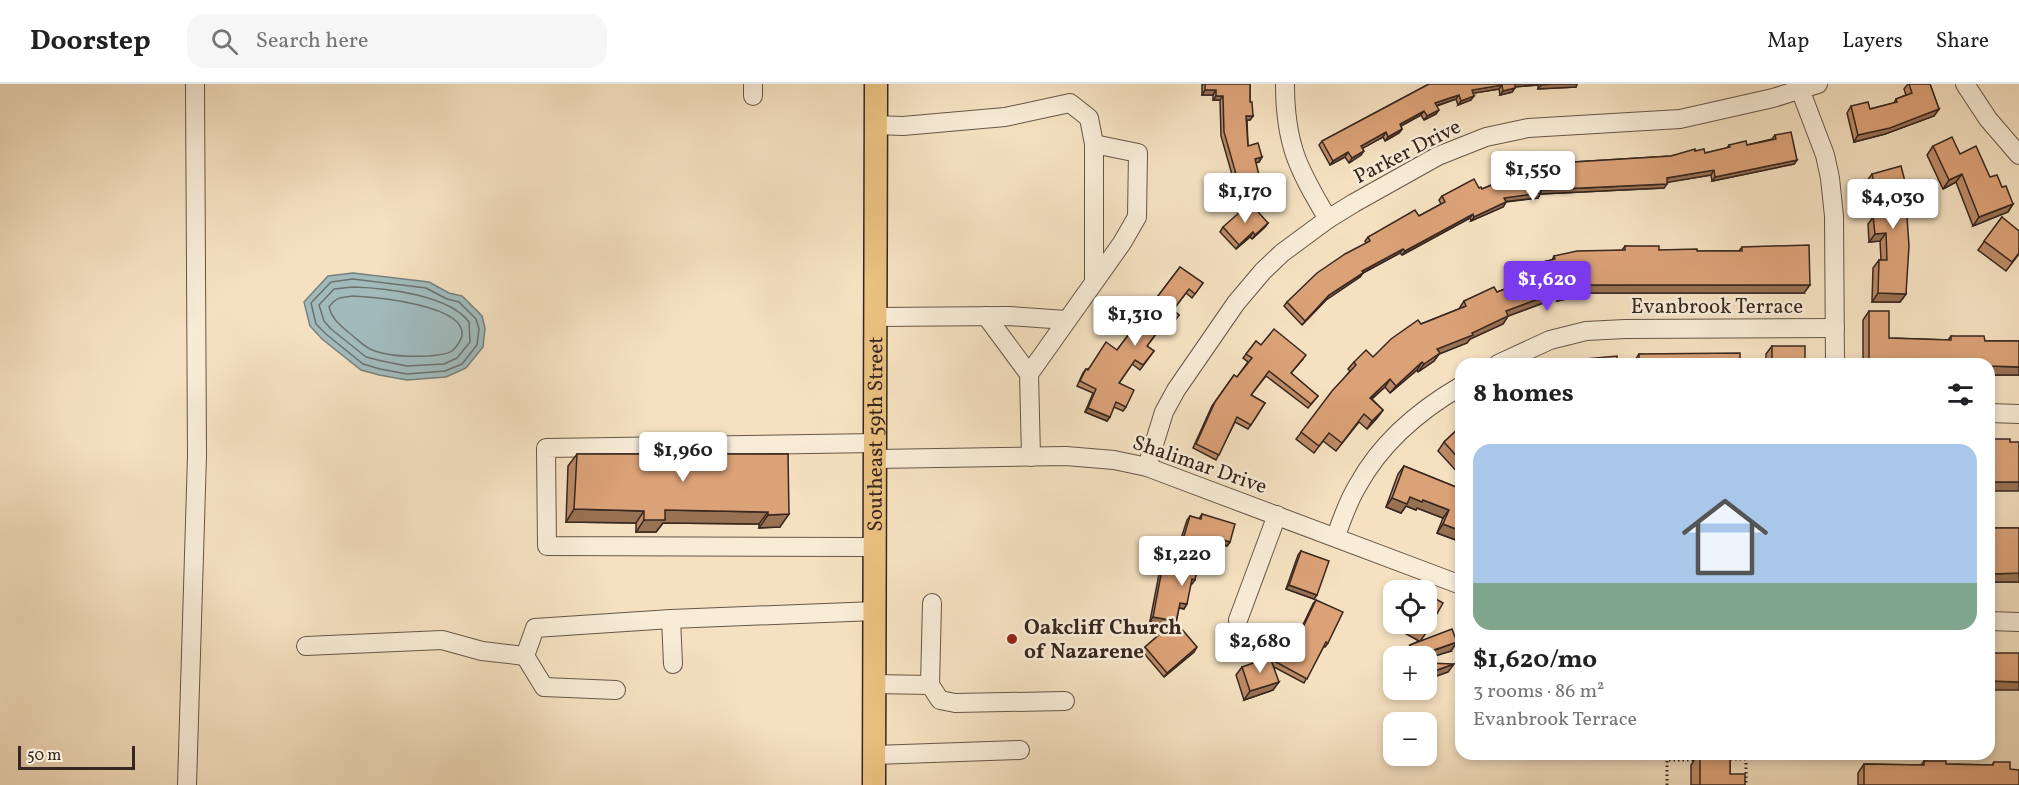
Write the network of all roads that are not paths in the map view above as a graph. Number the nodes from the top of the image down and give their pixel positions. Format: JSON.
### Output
{"nodes":[{"id":1,"x":195,"y":84,"type":"edge"},
{"id":2,"x":876,"y":84,"type":"edge"},
{"id":3,"x":1285,"y":84,"type":"edge"},
{"id":4,"x":1965,"y":84,"type":"edge"},
{"id":5,"x":1805,"y":86,"type":"edge"},
{"id":6,"x":875,"y":125,"type":"junction"},
{"id":7,"x":1094,"y":144,"type":"junction"},
{"id":8,"x":2019,"y":155,"type":"edge"},
{"id":9,"x":1328,"y":219,"type":"junction"},
{"id":10,"x":1094,"y":282,"type":"junction"},
{"id":11,"x":986,"y":316,"type":"junction"},
{"id":12,"x":875,"y":317,"type":"junction"},
{"id":13,"x":1066,"y":320,"type":"junction"},
{"id":14,"x":1835,"y":328,"type":"junction"},
{"id":15,"x":1511,"y":358,"type":"edge"},
{"id":16,"x":1835,"y":358,"type":"edge"},
{"id":17,"x":1029,"y":374,"type":"junction"},
{"id":18,"x":1455,"y":390,"type":"edge"},
{"id":19,"x":1995,"y":413,"type":"edge"},
{"id":20,"x":2019,"y":414,"type":"edge"},
{"id":21,"x":875,"y":451,"type":"junction"},
{"id":22,"x":1032,"y":457,"type":"junction"},
{"id":23,"x":1147,"y":467,"type":"junction"},
{"id":24,"x":1277,"y":515,"type":"junction"},
{"id":25,"x":1336,"y":536,"type":"junction"},
{"id":26,"x":875,"y":548,"type":"junction"},
{"id":27,"x":1455,"y":583,"type":"edge"},
{"id":28,"x":932,"y":603,"type":"dead end"},
{"id":29,"x":875,"y":611,"type":"junction"},
{"id":30,"x":671,"y":619,"type":"junction"},
{"id":31,"x":1238,"y":620,"type":"dead end"},
{"id":32,"x":1995,"y":621,"type":"edge"},
{"id":33,"x":2019,"y":622,"type":"edge"},
{"id":34,"x":306,"y":646,"type":"dead end"},
{"id":35,"x":525,"y":656,"type":"junction"},
{"id":36,"x":673,"y":664,"type":"dead end"},
{"id":37,"x":874,"y":684,"type":"junction"},
{"id":38,"x":930,"y":685,"type":"junction"},
{"id":39,"x":616,"y":690,"type":"dead end"},
{"id":40,"x":1065,"y":701,"type":"dead end"},
{"id":41,"x":1020,"y":750,"type":"dead end"},
{"id":42,"x":874,"y":755,"type":"junction"},
{"id":43,"x":187,"y":785,"type":"edge"},
{"id":44,"x":874,"y":785,"type":"edge"}],
"edges":[{"from":1,"to":43,"type":"street"},
{"from":2,"to":6,"type":"main road","name":"Southeast 59th Street"},
{"from":3,"to":9,"type":"street"},
{"from":4,"to":8,"type":"street"},
{"from":5,"to":9,"type":"street","name":"Parker Drive"},
{"from":5,"to":14,"type":"street"},
{"from":6,"to":7,"type":"street"},
{"from":6,"to":12,"type":"main road","name":"Southeast 59th Street"},
{"from":7,"to":10,"type":"street"},
{"from":7,"to":10,"type":"street"},
{"from":9,"to":23,"type":"street","name":"Parker Drive"},
{"from":10,"to":13,"type":"street"},
{"from":11,"to":12,"type":"street"},
{"from":11,"to":13,"type":"street"},
{"from":11,"to":17,"type":"street"},
{"from":12,"to":21,"type":"main road","name":"Southeast 59th Street"},
{"from":13,"to":17,"type":"street"},
{"from":14,"to":15,"type":"street","name":"Evanbrook Terrace"},
{"from":14,"to":16,"type":"street"},
{"from":17,"to":22,"type":"street"},
{"from":18,"to":25,"type":"street"},
{"from":19,"to":20,"type":"street"},
{"from":21,"to":22,"type":"street","name":"Shalimar Drive"},
{"from":21,"to":26,"type":"main road","name":"Southeast 59th Street"},
{"from":21,"to":26,"type":"street","name":"Shalimar Drive"},
{"from":22,"to":23,"type":"street","name":"Shalimar Drive"},
{"from":23,"to":24,"type":"street","name":"Shalimar Drive"},
{"from":24,"to":25,"type":"street","name":"Shalimar Drive"},
{"from":24,"to":31,"type":"street"},
{"from":25,"to":27,"type":"street","name":"Shalimar Drive"},
{"from":26,"to":29,"type":"main road","name":"Southeast 59th Street"},
{"from":28,"to":38,"type":"street"},
{"from":29,"to":30,"type":"street"},
{"from":29,"to":37,"type":"main road","name":"Southeast 59th Street"},
{"from":30,"to":35,"type":"street"},
{"from":30,"to":36,"type":"street"},
{"from":32,"to":33,"type":"street"},
{"from":34,"to":35,"type":"street"},
{"from":35,"to":39,"type":"street"},
{"from":37,"to":38,"type":"street"},
{"from":37,"to":42,"type":"main road","name":"Southeast 59th Street"},
{"from":38,"to":40,"type":"street"},
{"from":41,"to":42,"type":"street"},
{"from":42,"to":44,"type":"main road","name":"Southeast 59th Street"}]}
